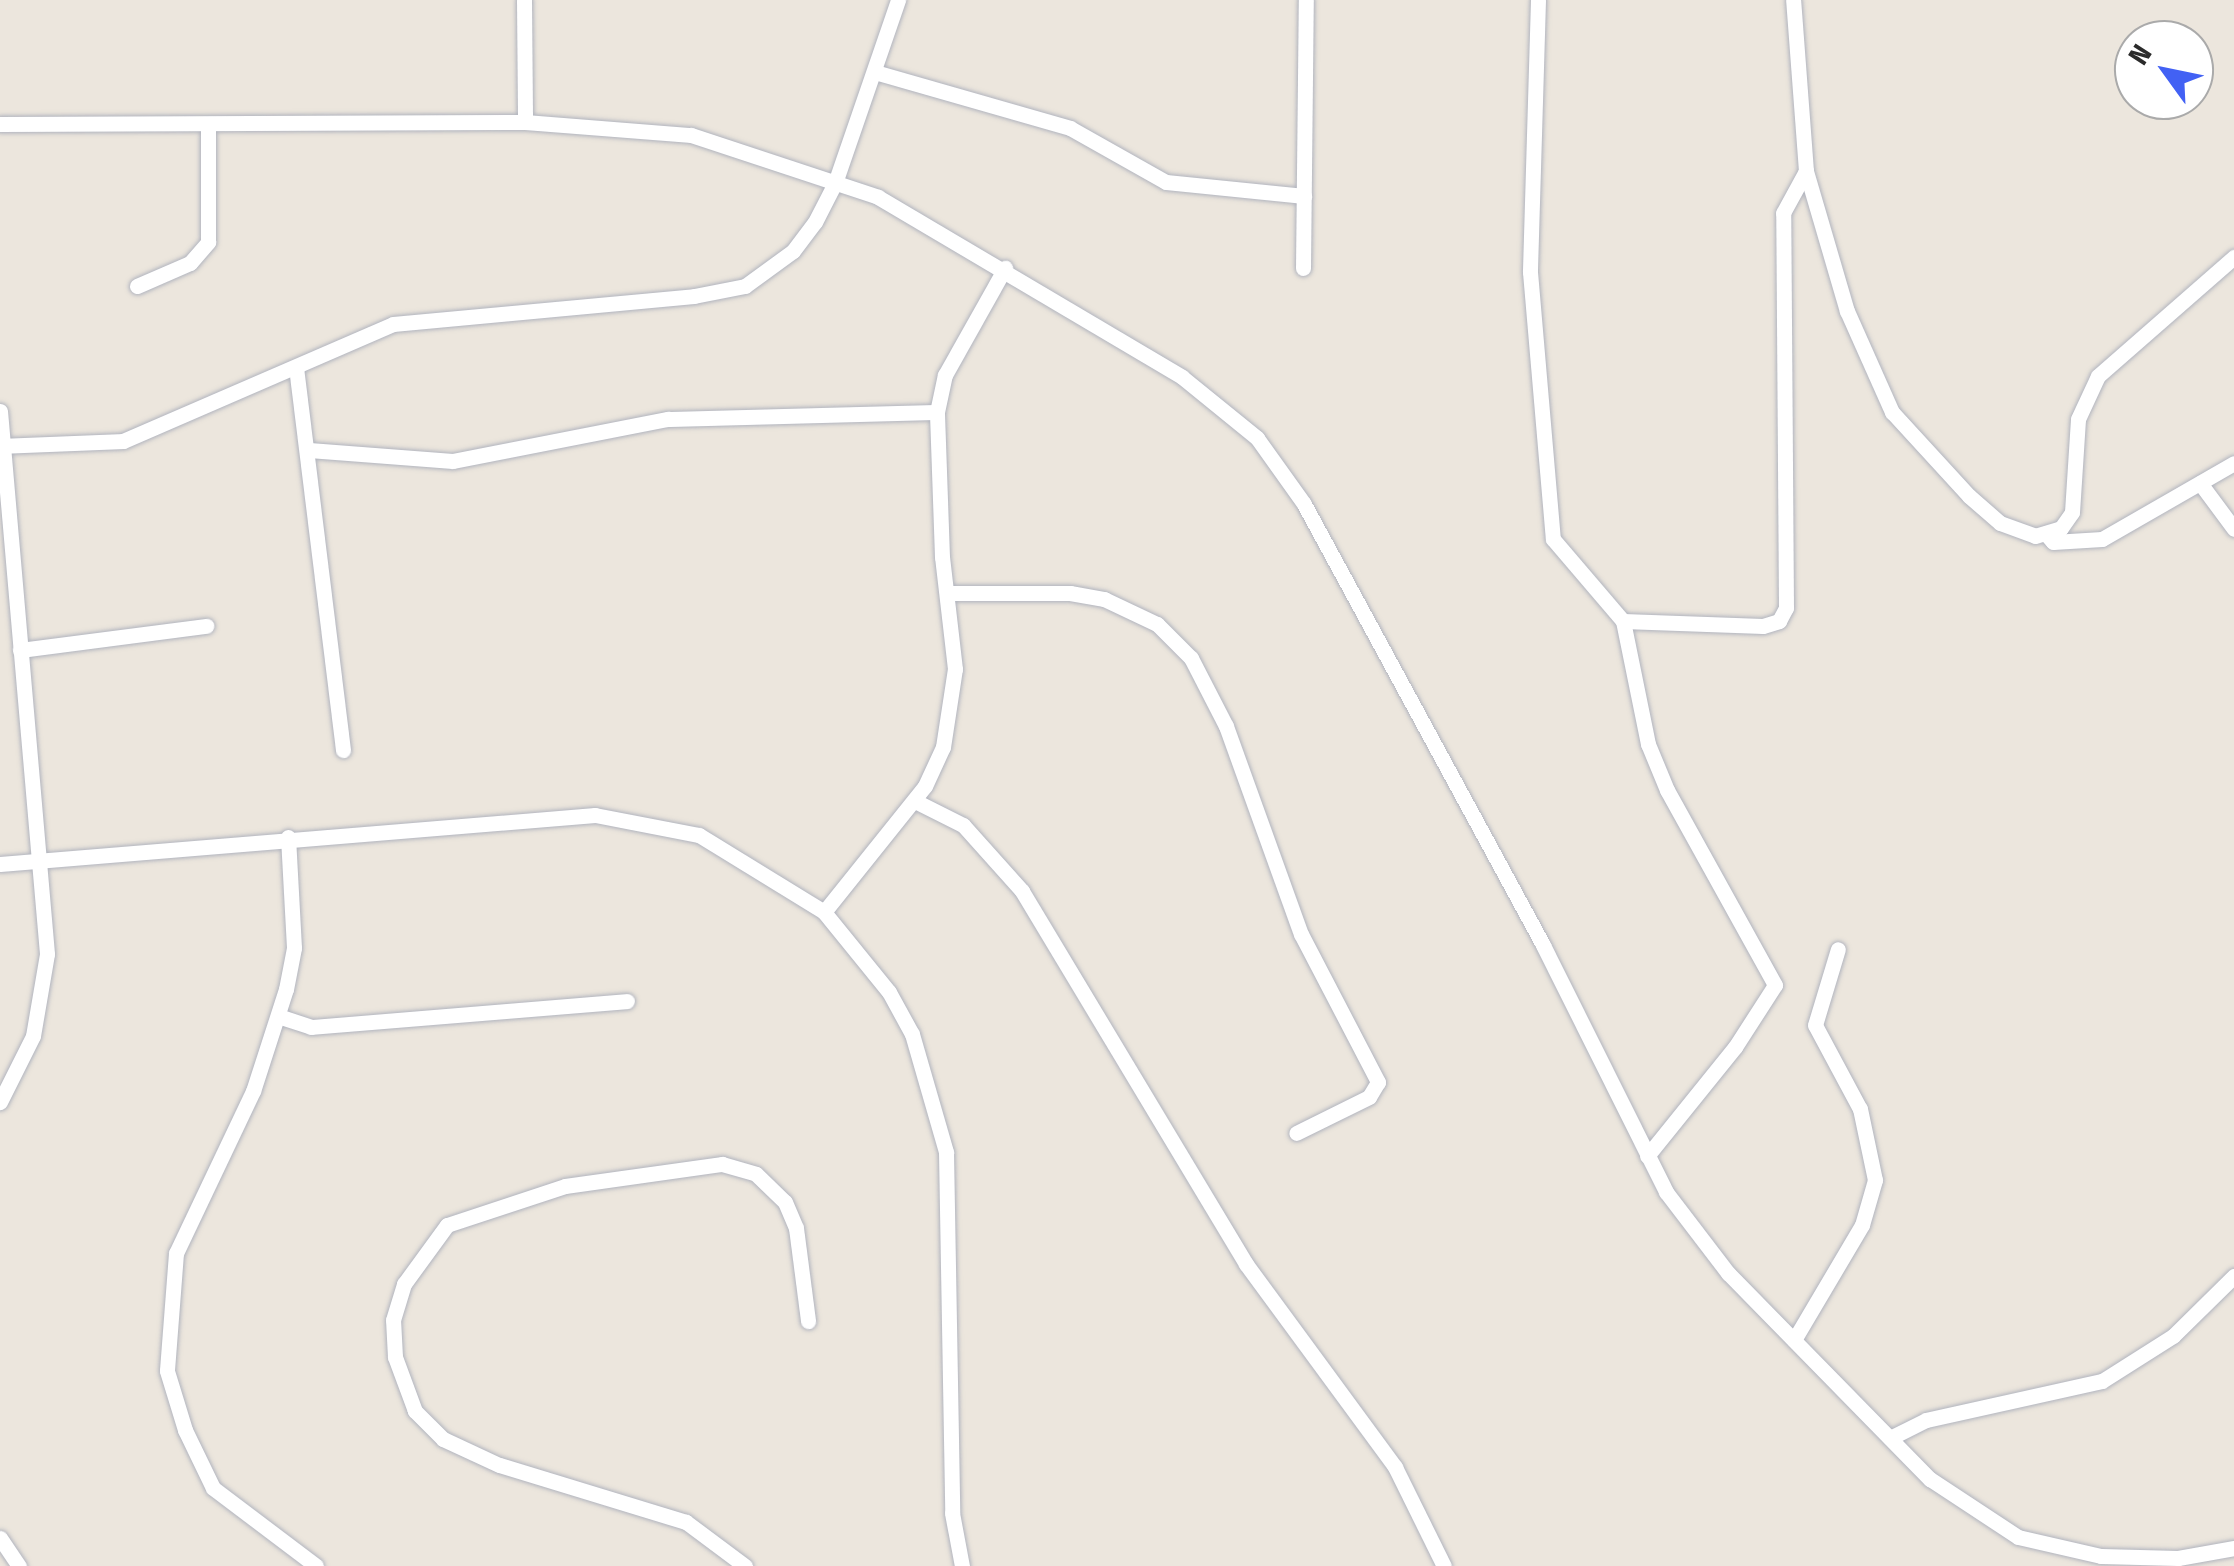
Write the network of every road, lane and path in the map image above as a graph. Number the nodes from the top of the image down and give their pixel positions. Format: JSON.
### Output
{"nodes":[{"id":1,"x":524,"y":0,"type":"edge"},
{"id":2,"x":898,"y":0,"type":"edge"},
{"id":3,"x":1306,"y":0,"type":"edge"},
{"id":4,"x":1538,"y":0,"type":"edge"},
{"id":5,"x":1792,"y":0,"type":"edge"},
{"id":6,"x":875,"y":72,"type":"junction"},
{"id":7,"x":525,"y":122,"type":"junction"},
{"id":8,"x":0,"y":124,"type":"edge"},
{"id":9,"x":208,"y":125,"type":"junction"},
{"id":10,"x":1806,"y":171,"type":"junction"},
{"id":11,"x":835,"y":183,"type":"junction"},
{"id":12,"x":1304,"y":196,"type":"junction"},
{"id":13,"x":2234,"y":257,"type":"edge"},
{"id":14,"x":1005,"y":268,"type":"junction"},
{"id":15,"x":1303,"y":268,"type":"dead end"},
{"id":16,"x":137,"y":286,"type":"dead end"},
{"id":17,"x":296,"y":367,"type":"junction"},
{"id":18,"x":0,"y":410,"type":"edge"},
{"id":19,"x":937,"y":412,"type":"junction"},
{"id":20,"x":2,"y":445,"type":"edge"},
{"id":21,"x":310,"y":450,"type":"junction"},
{"id":22,"x":2234,"y":463,"type":"edge"},
{"id":23,"x":2200,"y":483,"type":"junction"},
{"id":24,"x":2234,"y":529,"type":"edge"},
{"id":25,"x":2047,"y":534,"type":"junction"},
{"id":26,"x":947,"y":592,"type":"junction"},
{"id":27,"x":1622,"y":621,"type":"junction"},
{"id":28,"x":206,"y":626,"type":"dead end"},
{"id":29,"x":20,"y":644,"type":"junction"},
{"id":30,"x":0,"y":645,"type":"edge"},
{"id":31,"x":342,"y":750,"type":"dead end"},
{"id":32,"x":914,"y":800,"type":"junction"},
{"id":33,"x":288,"y":836,"type":"junction"},
{"id":34,"x":42,"y":857,"type":"junction"},
{"id":35,"x":0,"y":864,"type":"edge"},
{"id":36,"x":824,"y":912,"type":"junction"},
{"id":37,"x":1838,"y":950,"type":"dead end"},
{"id":38,"x":627,"y":1001,"type":"dead end"},
{"id":39,"x":278,"y":1016,"type":"junction"},
{"id":40,"x":0,"y":1102,"type":"edge"},
{"id":41,"x":1296,"y":1133,"type":"dead end"},
{"id":42,"x":1647,"y":1156,"type":"junction"},
{"id":43,"x":2232,"y":1280,"type":"edge"},
{"id":44,"x":808,"y":1322,"type":"dead end"},
{"id":45,"x":1794,"y":1340,"type":"junction"},
{"id":46,"x":1890,"y":1438,"type":"junction"},
{"id":47,"x":0,"y":1538,"type":"edge"},
{"id":48,"x":2234,"y":1548,"type":"edge"},
{"id":49,"x":19,"y":1566,"type":"edge"},
{"id":50,"x":316,"y":1566,"type":"edge"},
{"id":51,"x":745,"y":1566,"type":"edge"},
{"id":52,"x":962,"y":1566,"type":"edge"},
{"id":53,"x":1444,"y":1566,"type":"edge"}],
"edges":[{"from":1,"to":7,"type":"street"},
{"from":2,"to":6,"type":"street"},
{"from":3,"to":12,"type":"street"},
{"from":4,"to":27,"type":"street"},
{"from":5,"to":10,"type":"street"},
{"from":6,"to":11,"type":"street"},
{"from":6,"to":12,"type":"street"},
{"from":7,"to":9,"type":"street"},
{"from":7,"to":11,"type":"street"},
{"from":8,"to":9,"type":"street"},
{"from":9,"to":16,"type":"street"},
{"from":10,"to":25,"type":"street"},
{"from":10,"to":27,"type":"street"},
{"from":11,"to":14,"type":"street"},
{"from":11,"to":17,"type":"street"},
{"from":12,"to":15,"type":"street"},
{"from":13,"to":25,"type":"street"},
{"from":14,"to":19,"type":"street"},
{"from":14,"to":42,"type":"street"},
{"from":17,"to":20,"type":"street"},
{"from":17,"to":21,"type":"street"},
{"from":18,"to":20,"type":"street"},
{"from":19,"to":21,"type":"street"},
{"from":19,"to":26,"type":"street"},
{"from":20,"to":29,"type":"street"},
{"from":21,"to":31,"type":"street"},
{"from":22,"to":23,"type":"street"},
{"from":23,"to":24,"type":"street"},
{"from":23,"to":25,"type":"street"},
{"from":26,"to":32,"type":"street"},
{"from":26,"to":41,"type":"street"},
{"from":27,"to":42,"type":"street"},
{"from":28,"to":29,"type":"street"},
{"from":29,"to":30,"type":"street"},
{"from":29,"to":34,"type":"street"},
{"from":32,"to":36,"type":"street"},
{"from":32,"to":53,"type":"street"},
{"from":33,"to":34,"type":"street"},
{"from":33,"to":36,"type":"street"},
{"from":33,"to":39,"type":"street"},
{"from":34,"to":35,"type":"street"},
{"from":34,"to":40,"type":"street"},
{"from":36,"to":52,"type":"street"},
{"from":37,"to":45,"type":"street"},
{"from":38,"to":39,"type":"street"},
{"from":39,"to":50,"type":"street"},
{"from":42,"to":45,"type":"street"},
{"from":43,"to":46,"type":"street"},
{"from":44,"to":51,"type":"street"},
{"from":45,"to":46,"type":"street"},
{"from":46,"to":48,"type":"street"},
{"from":47,"to":49,"type":"street"}]}
